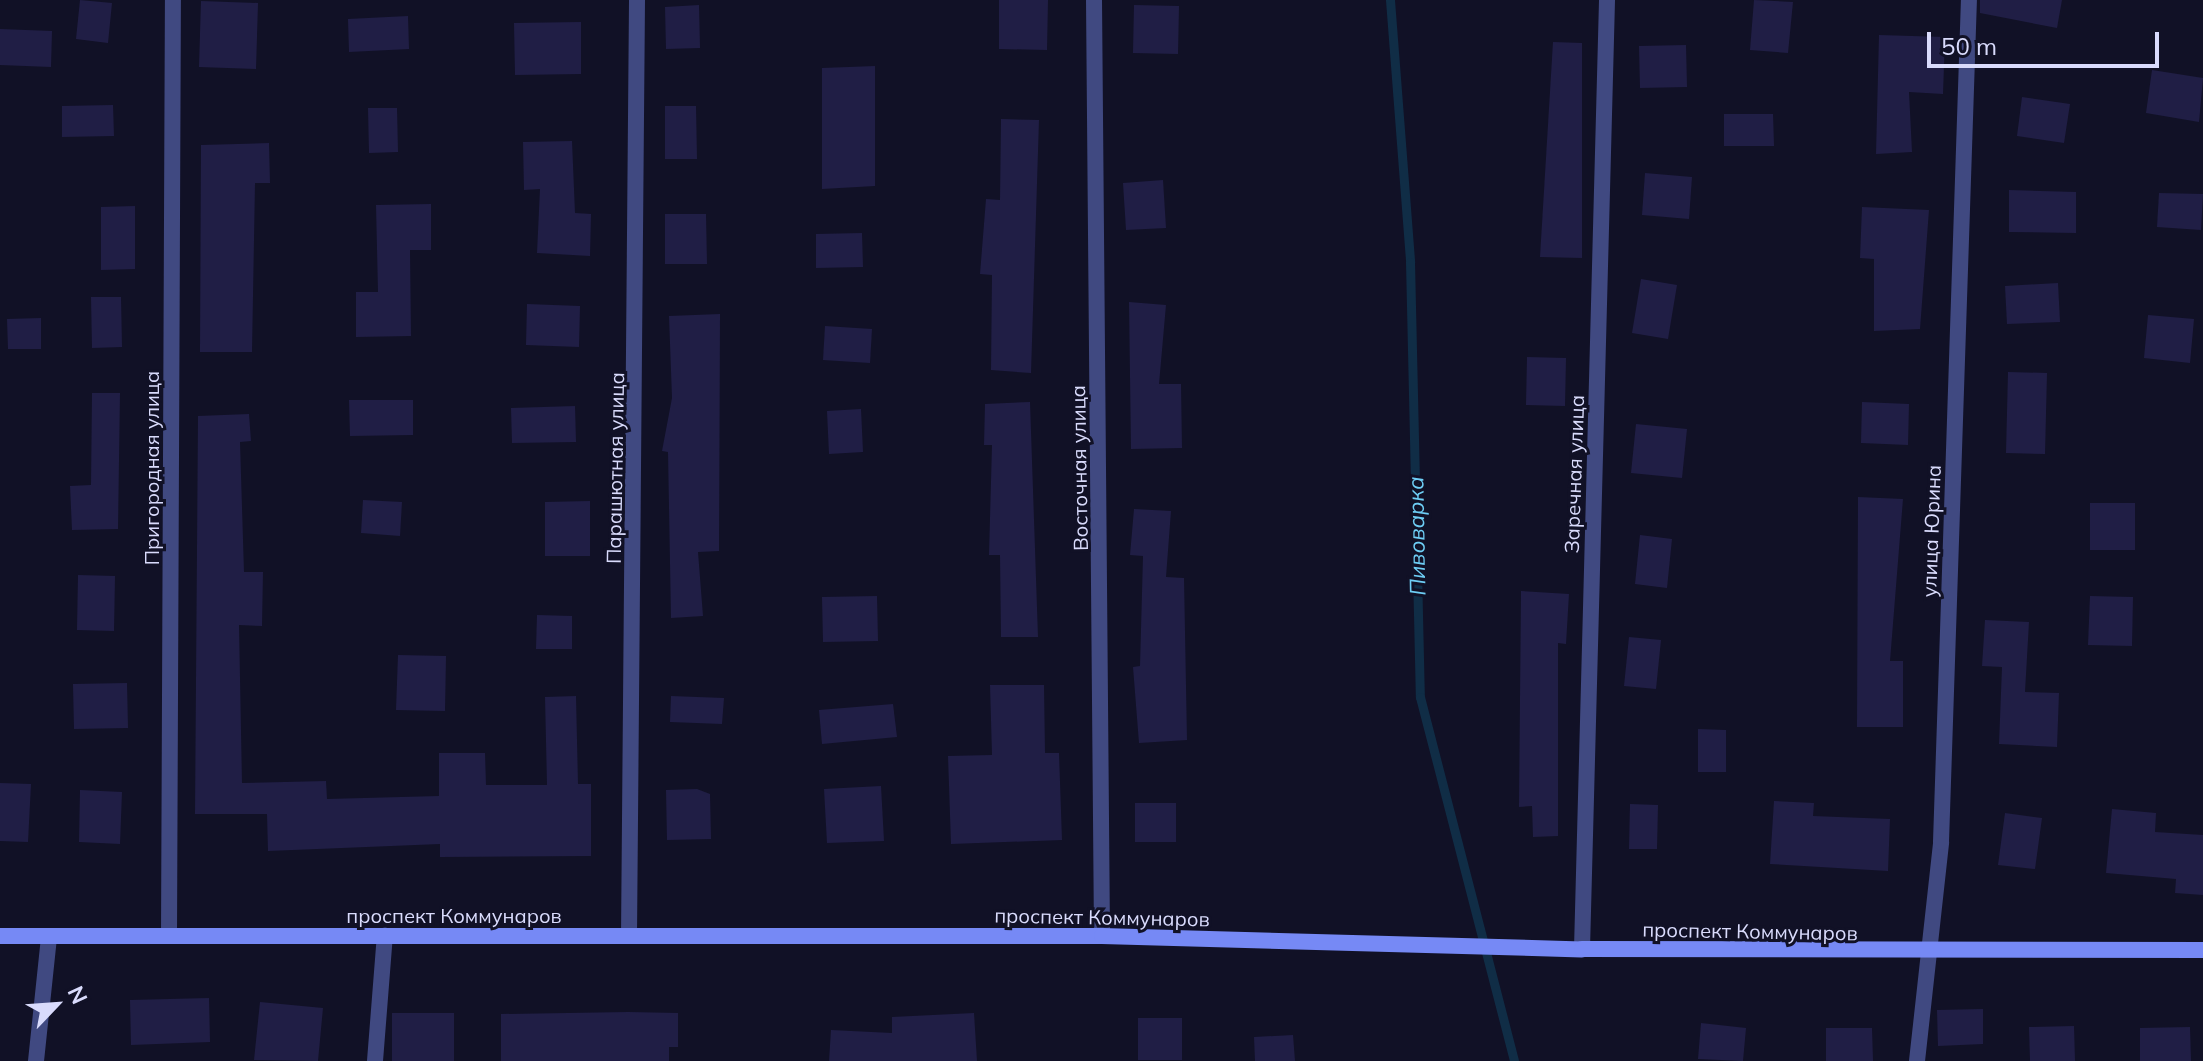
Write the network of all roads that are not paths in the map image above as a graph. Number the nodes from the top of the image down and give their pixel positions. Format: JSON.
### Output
{"nodes":[{"id":1,"x":173,"y":0,"type":"edge"},
{"id":2,"x":637,"y":0,"type":"edge"},
{"id":3,"x":1094,"y":0,"type":"edge"},
{"id":4,"x":1607,"y":0,"type":"edge"},
{"id":5,"x":1969,"y":0,"type":"edge"},
{"id":6,"x":385,"y":935,"type":"junction"},
{"id":7,"x":0,"y":936,"type":"edge"},
{"id":8,"x":169,"y":936,"type":"junction"},
{"id":9,"x":629,"y":936,"type":"junction"},
{"id":10,"x":1102,"y":936,"type":"junction"},
{"id":11,"x":49,"y":937,"type":"junction"},
{"id":12,"x":1582,"y":949,"type":"junction"},
{"id":13,"x":2203,"y":950,"type":"edge"},
{"id":14,"x":1924,"y":953,"type":"junction"},
{"id":15,"x":36,"y":1061,"type":"edge"},
{"id":16,"x":375,"y":1061,"type":"edge"},
{"id":17,"x":1917,"y":1061,"type":"edge"}],
"edges":[{"from":1,"to":8,"type":"street","name":"Пригородная улица"},
{"from":2,"to":9,"type":"street","name":"Парашютная улица"},
{"from":3,"to":10,"type":"street","name":"Восточная улица"},
{"from":4,"to":12,"type":"street","name":"Заречная улица"},
{"from":5,"to":14,"type":"street","name":"улица Юрина"},
{"from":6,"to":8,"type":"street","name":"проспект Коммунаров"},
{"from":6,"to":9,"type":"street","name":"проспект Коммунаров"},
{"from":6,"to":16,"type":"street"},
{"from":7,"to":11,"type":"street","name":"проспект Коммунаров"},
{"from":8,"to":11,"type":"street","name":"проспект Коммунаров"},
{"from":9,"to":10,"type":"street","name":"проспект Коммунаров"},
{"from":10,"to":12,"type":"street","name":"проспект Коммунаров"},
{"from":11,"to":15,"type":"street"},
{"from":12,"to":14,"type":"street","name":"проспект Коммунаров"},
{"from":13,"to":14,"type":"street","name":"проспект Коммунаров"},
{"from":14,"to":17,"type":"street","name":"улица Юрина"}]}
